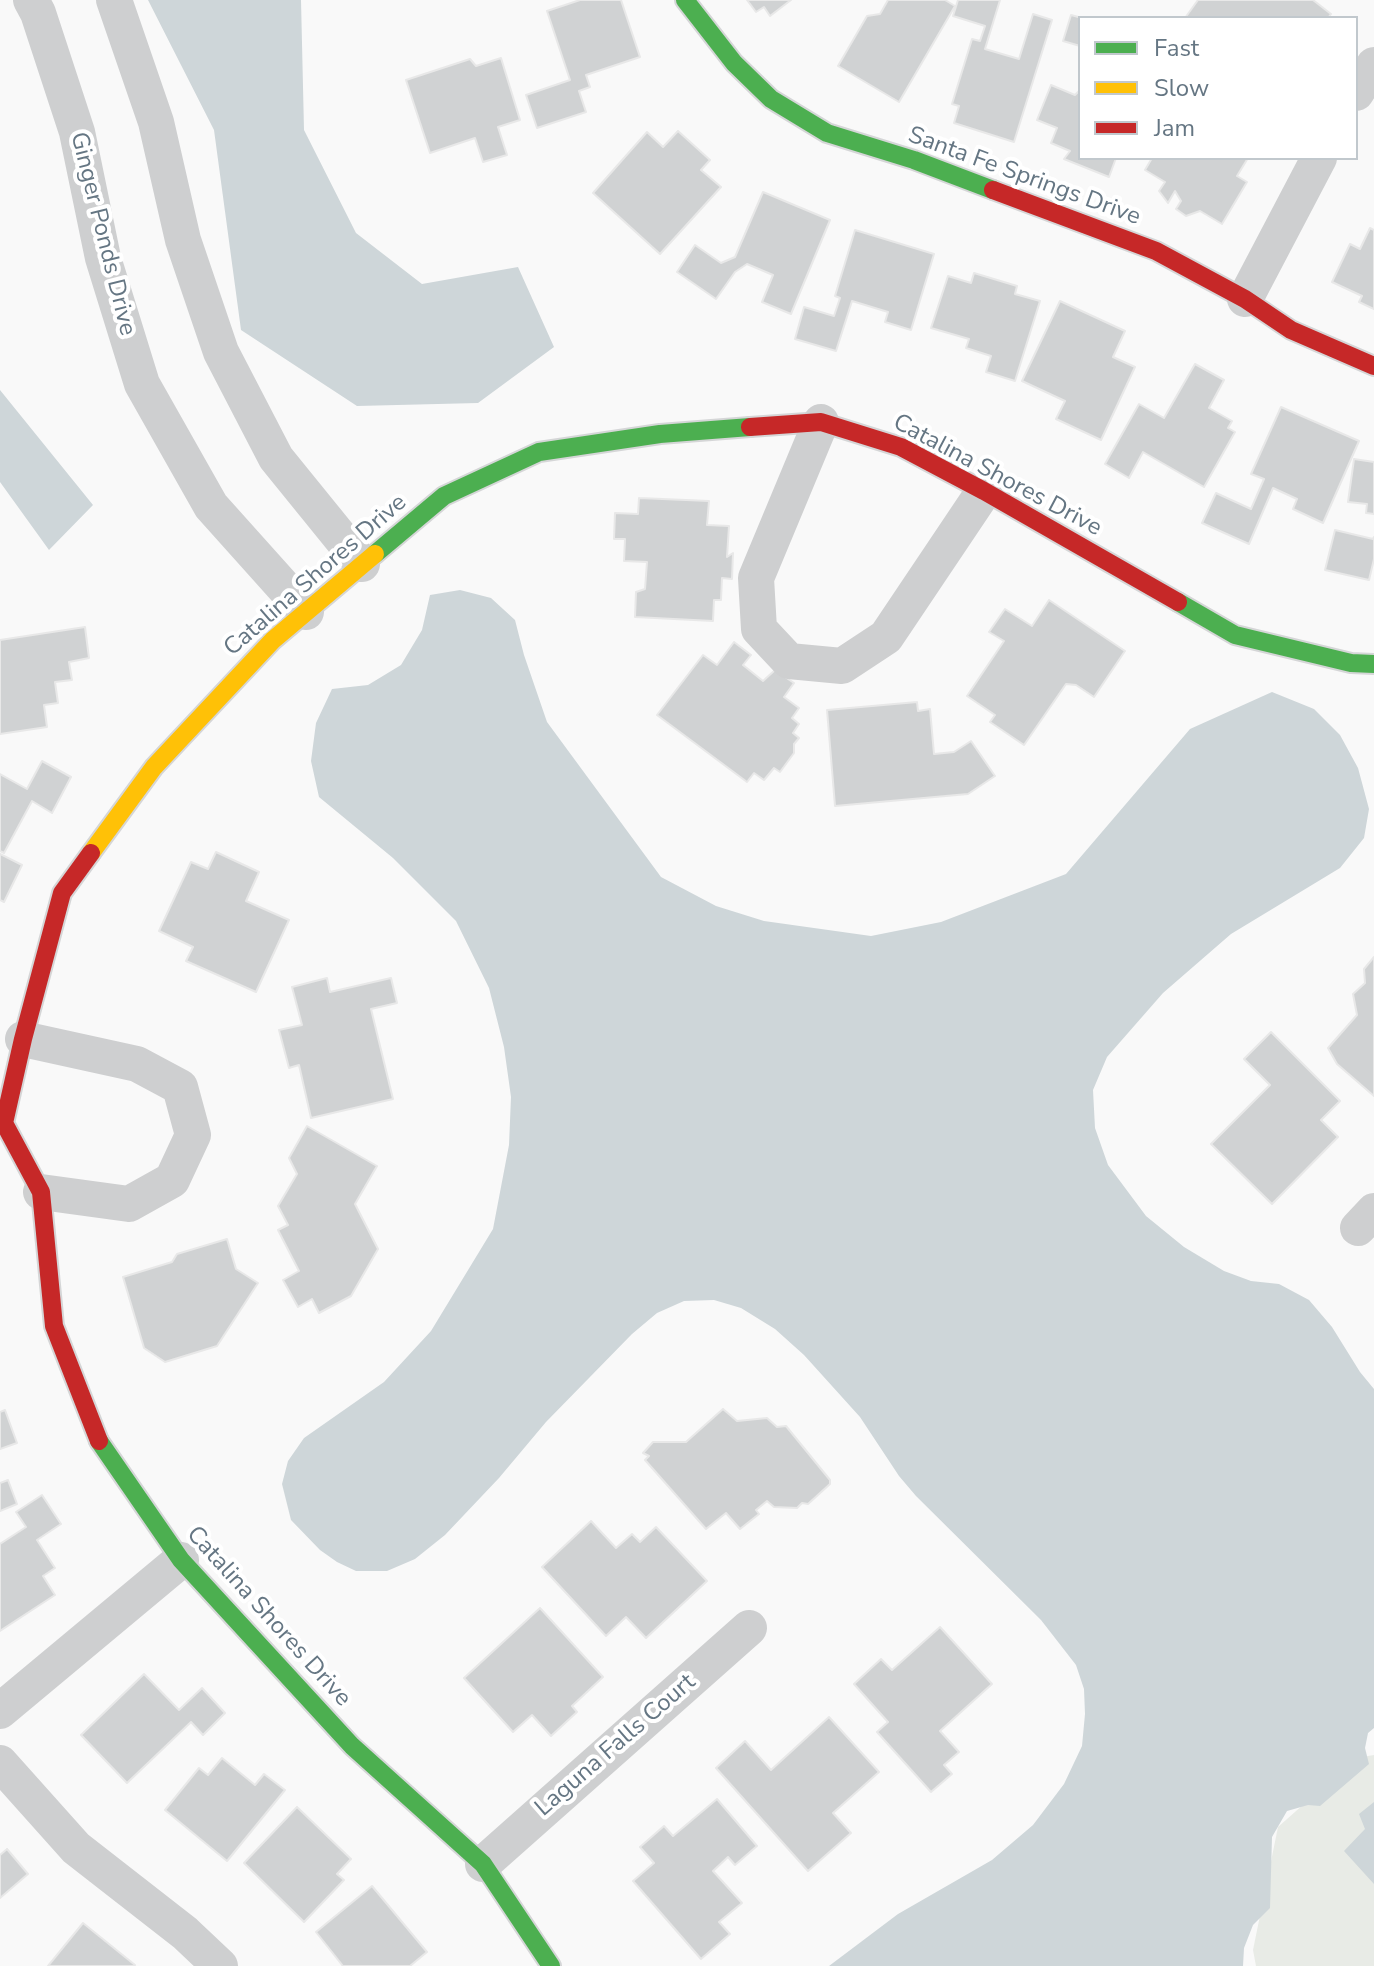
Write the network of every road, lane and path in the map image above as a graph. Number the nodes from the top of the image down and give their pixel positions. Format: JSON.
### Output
{"nodes":[{"id":1,"x":31,"y":0,"type":"edge"},
{"id":2,"x":114,"y":0,"type":"edge"},
{"id":3,"x":685,"y":0,"type":"edge"},
{"id":4,"x":1374,"y":65,"type":"edge"},
{"id":5,"x":1358,"y":90,"type":"edge"},
{"id":6,"x":1318,"y":160,"type":"edge"},
{"id":7,"x":1245,"y":299,"type":"junction"},
{"id":8,"x":1374,"y":366,"type":"edge"},
{"id":9,"x":821,"y":422,"type":"junction"},
{"id":10,"x":984,"y":491,"type":"junction"},
{"id":11,"x":362,"y":564,"type":"junction"},
{"id":12,"x":306,"y":612,"type":"junction"},
{"id":13,"x":1374,"y":664,"type":"edge"},
{"id":14,"x":23,"y":1039,"type":"junction"},
{"id":15,"x":41,"y":1192,"type":"junction"},
{"id":16,"x":181,"y":1560,"type":"junction"},
{"id":17,"x":749,"y":1628,"type":"dead end"},
{"id":18,"x":0,"y":1711,"type":"edge"},
{"id":19,"x":0,"y":1763,"type":"edge"},
{"id":20,"x":483,"y":1864,"type":"junction"},
{"id":21,"x":220,"y":1966,"type":"edge"},
{"id":22,"x":551,"y":1966,"type":"edge"}],
"edges":[{"from":1,"to":12,"type":"street","name":"Ginger Ponds Drive"},
{"from":2,"to":11,"type":"street"},
{"from":3,"to":7,"type":"street","name":"Santa Fe Springs Drive"},
{"from":4,"to":5,"type":"street"},
{"from":6,"to":7,"type":"street"},
{"from":7,"to":8,"type":"street","name":"Santa Fe Springs Drive"},
{"from":9,"to":10,"type":"street","name":"Catalina Shores Drive"},
{"from":9,"to":10,"type":"street"},
{"from":9,"to":11,"type":"street","name":"Catalina Shores Drive"},
{"from":10,"to":13,"type":"street","name":"Catalina Shores Drive"},
{"from":11,"to":12,"type":"street","name":"Catalina Shores Drive"},
{"from":12,"to":14,"type":"street","name":"Catalina Shores Drive"},
{"from":14,"to":15,"type":"street","name":"Catalina Shores Drive"},
{"from":14,"to":15,"type":"street"},
{"from":15,"to":16,"type":"street","name":"Catalina Shores Drive"},
{"from":16,"to":18,"type":"street"},
{"from":16,"to":20,"type":"street","name":"Catalina Shores Drive"},
{"from":17,"to":20,"type":"street","name":"Laguna Falls Court"},
{"from":19,"to":21,"type":"street"},
{"from":20,"to":22,"type":"street","name":"Catalina Shores Drive"}]}
